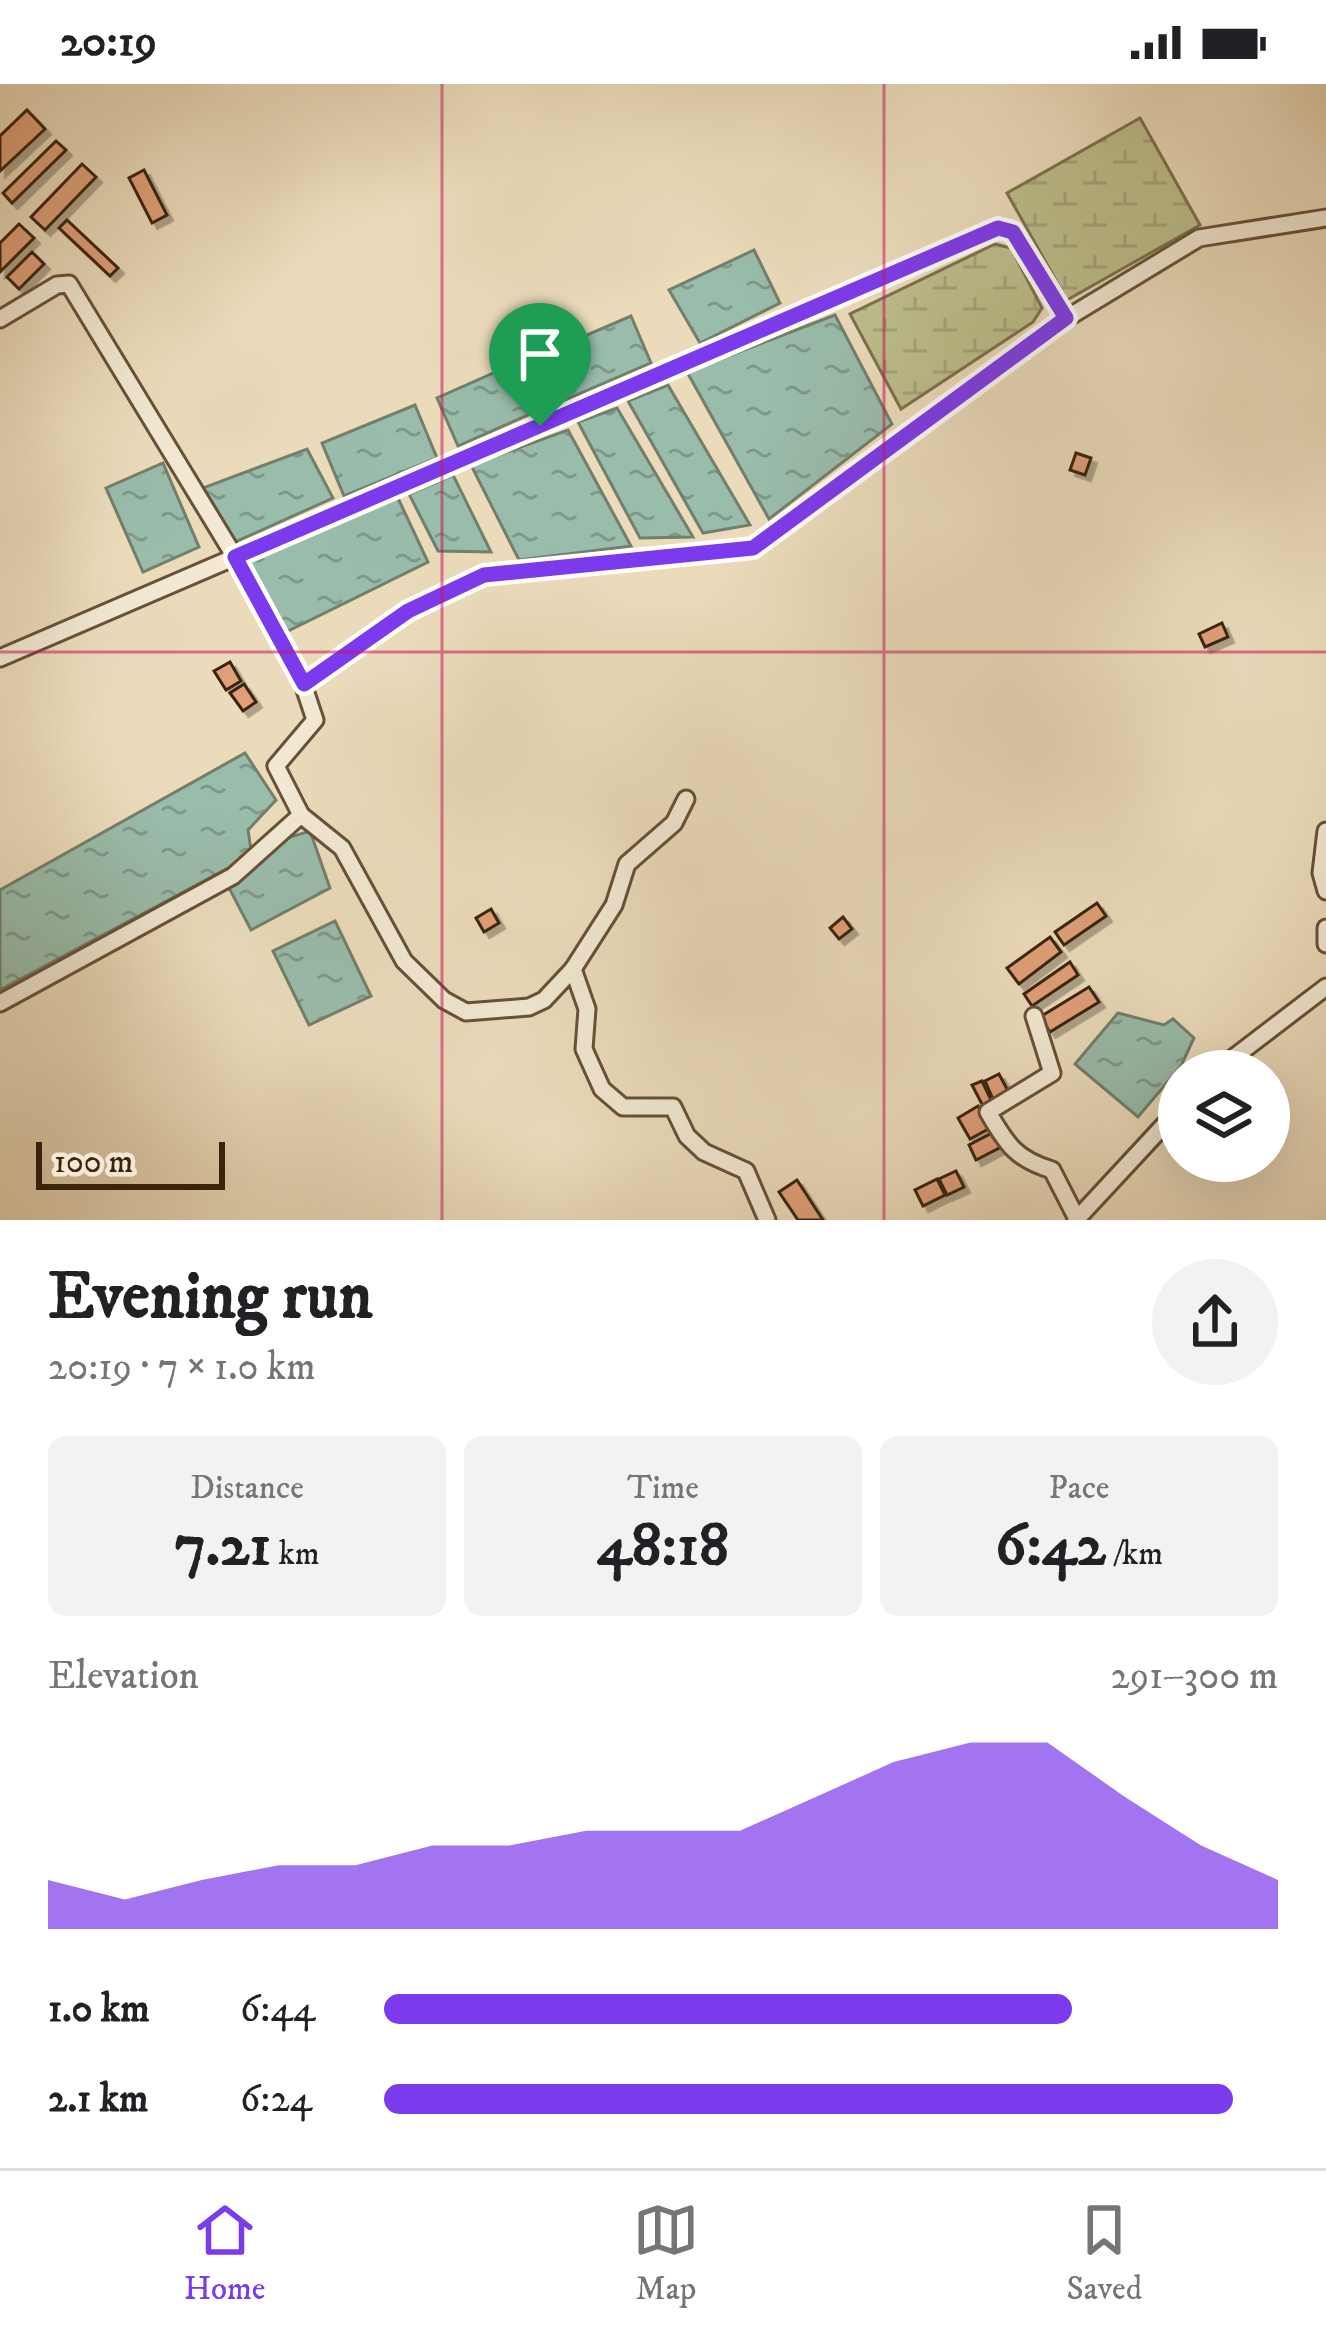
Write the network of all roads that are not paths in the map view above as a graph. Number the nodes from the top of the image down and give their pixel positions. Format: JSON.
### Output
{"nodes":[{"id":1,"x":1326,"y":218,"type":"edge"},
{"id":2,"x":1066,"y":318,"type":"junction"},
{"id":3,"x":0,"y":319,"type":"edge"},
{"id":4,"x":235,"y":557,"type":"junction"},
{"id":5,"x":0,"y":658,"type":"edge"},
{"id":6,"x":304,"y":684,"type":"junction"},
{"id":7,"x":686,"y":799,"type":"dead end"},
{"id":8,"x":301,"y":815,"type":"junction"},
{"id":9,"x":1326,"y":831,"type":"edge"},
{"id":10,"x":1326,"y":891,"type":"edge"},
{"id":11,"x":1326,"y":928,"type":"edge"},
{"id":12,"x":1326,"y":944,"type":"edge"},
{"id":13,"x":573,"y":969,"type":"junction"},
{"id":14,"x":1326,"y":987,"type":"edge"},
{"id":15,"x":0,"y":1003,"type":"edge"},
{"id":16,"x":1034,"y":1016,"type":"dead end"},
{"id":17,"x":1244,"y":1050,"type":"edge"},
{"id":18,"x":1158,"y":1131,"type":"edge"},
{"id":19,"x":1076,"y":1219,"type":"edge"},
{"id":20,"x":767,"y":1220,"type":"edge"}],
"edges":[{"from":1,"to":2,"type":"street"},
{"from":2,"to":4,"type":"street"},
{"from":2,"to":6,"type":"street"},
{"from":3,"to":4,"type":"street"},
{"from":4,"to":5,"type":"street"},
{"from":4,"to":6,"type":"street"},
{"from":6,"to":8,"type":"street"},
{"from":7,"to":13,"type":"street"},
{"from":8,"to":13,"type":"street"},
{"from":8,"to":15,"type":"street"},
{"from":9,"to":10,"type":"street"},
{"from":11,"to":12,"type":"street"},
{"from":13,"to":20,"type":"street"},
{"from":14,"to":17,"type":"street"},
{"from":16,"to":19,"type":"street"},
{"from":18,"to":19,"type":"street"}]}
